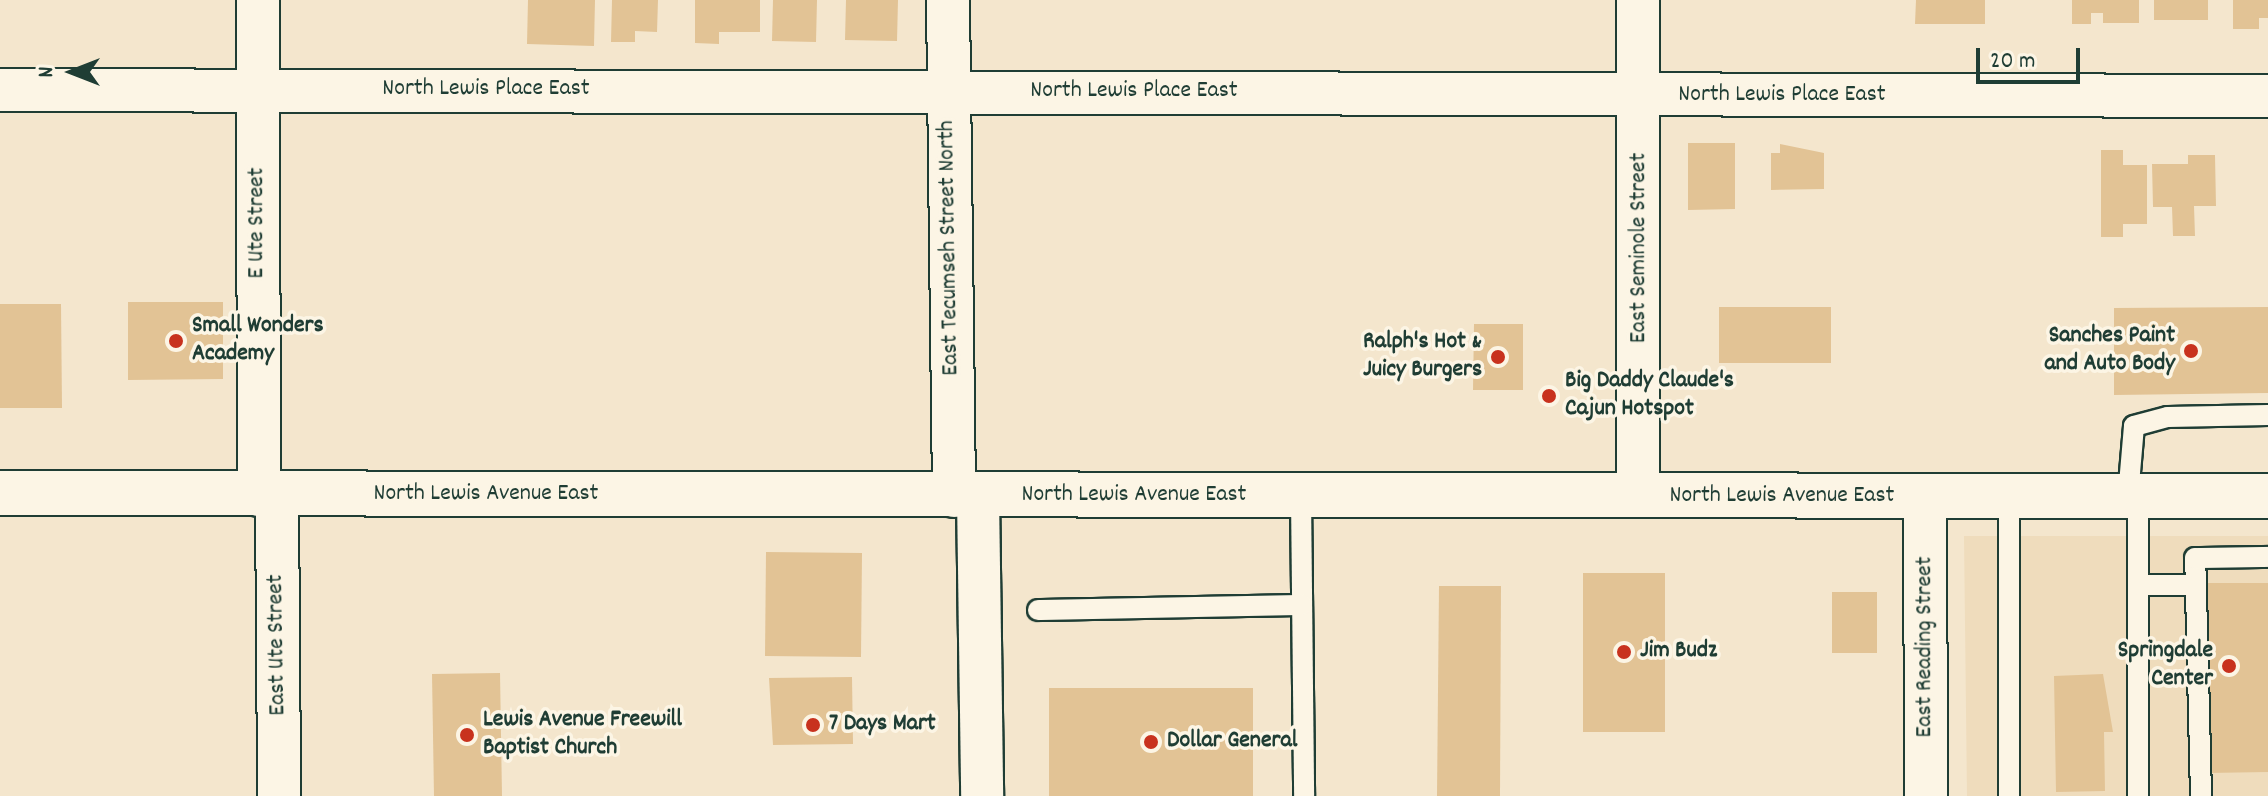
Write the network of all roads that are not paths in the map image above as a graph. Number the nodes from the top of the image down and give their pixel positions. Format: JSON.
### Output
{"nodes":[{"id":1,"x":258,"y":0,"type":"edge"},
{"id":2,"x":948,"y":0,"type":"edge"},
{"id":3,"x":1638,"y":0,"type":"edge"},
{"id":4,"x":0,"y":90,"type":"edge"},
{"id":5,"x":257,"y":90,"type":"junction"},
{"id":6,"x":948,"y":92,"type":"junction"},
{"id":7,"x":1641,"y":96,"type":"junction"},
{"id":8,"x":2268,"y":96,"type":"edge"},
{"id":9,"x":2268,"y":415,"type":"edge"},
{"id":10,"x":0,"y":493,"type":"edge"},
{"id":11,"x":268,"y":495,"type":"junction"},
{"id":12,"x":966,"y":496,"type":"junction"},
{"id":13,"x":1301,"y":496,"type":"junction"},
{"id":14,"x":1638,"y":496,"type":"junction"},
{"id":15,"x":2133,"y":496,"type":"junction"},
{"id":16,"x":2268,"y":496,"type":"edge"},
{"id":17,"x":2009,"y":497,"type":"junction"},
{"id":18,"x":1925,"y":498,"type":"junction"},
{"id":19,"x":2268,"y":557,"type":"edge"},
{"id":20,"x":2138,"y":585,"type":"junction"},
{"id":21,"x":2196,"y":585,"type":"junction"},
{"id":22,"x":1302,"y":605,"type":"junction"},
{"id":23,"x":1038,"y":610,"type":"dead end"},
{"id":24,"x":279,"y":796,"type":"edge"},
{"id":25,"x":982,"y":796,"type":"edge"},
{"id":26,"x":1304,"y":796,"type":"edge"},
{"id":27,"x":1926,"y":796,"type":"edge"},
{"id":28,"x":2009,"y":796,"type":"edge"},
{"id":29,"x":2138,"y":796,"type":"edge"},
{"id":30,"x":2201,"y":796,"type":"edge"}],
"edges":[{"from":1,"to":5,"type":"street","name":"E Ute Street"},
{"from":2,"to":6,"type":"street","name":"East Tecumseh Street North"},
{"from":3,"to":7,"type":"street","name":"East Seminole Street"},
{"from":4,"to":5,"type":"street","name":"North Lewis Place East"},
{"from":5,"to":6,"type":"street","name":"North Lewis Place East"},
{"from":5,"to":11,"type":"street","name":"E Ute Street"},
{"from":6,"to":7,"type":"street","name":"North Lewis Place East"},
{"from":6,"to":12,"type":"street","name":"East Tecumseh Street North"},
{"from":7,"to":8,"type":"street","name":"North Lewis Place East"},
{"from":7,"to":14,"type":"street","name":"East Seminole Street"},
{"from":9,"to":15,"type":"lane"},
{"from":10,"to":11,"type":"main road","name":"North Lewis Avenue East"},
{"from":11,"to":12,"type":"main road","name":"North Lewis Avenue East"},
{"from":11,"to":24,"type":"street","name":"East Ute Street"},
{"from":12,"to":13,"type":"main road","name":"North Lewis Avenue East"},
{"from":12,"to":25,"type":"street","name":"East Tecumseh Street North"},
{"from":13,"to":14,"type":"main road","name":"North Lewis Avenue East"},
{"from":13,"to":22,"type":"lane"},
{"from":14,"to":18,"type":"main road","name":"North Lewis Avenue East"},
{"from":15,"to":16,"type":"main road","name":"North Lewis Avenue East"},
{"from":15,"to":17,"type":"main road","name":"North Lewis Avenue East"},
{"from":15,"to":20,"type":"lane"},
{"from":17,"to":18,"type":"main road","name":"North Lewis Avenue East"},
{"from":17,"to":28,"type":"lane"},
{"from":18,"to":27,"type":"street","name":"East Reading Street"},
{"from":19,"to":21,"type":"lane"},
{"from":20,"to":21,"type":"lane"},
{"from":20,"to":29,"type":"lane"},
{"from":21,"to":30,"type":"lane"},
{"from":22,"to":23,"type":"lane"},
{"from":22,"to":26,"type":"lane"}]}
